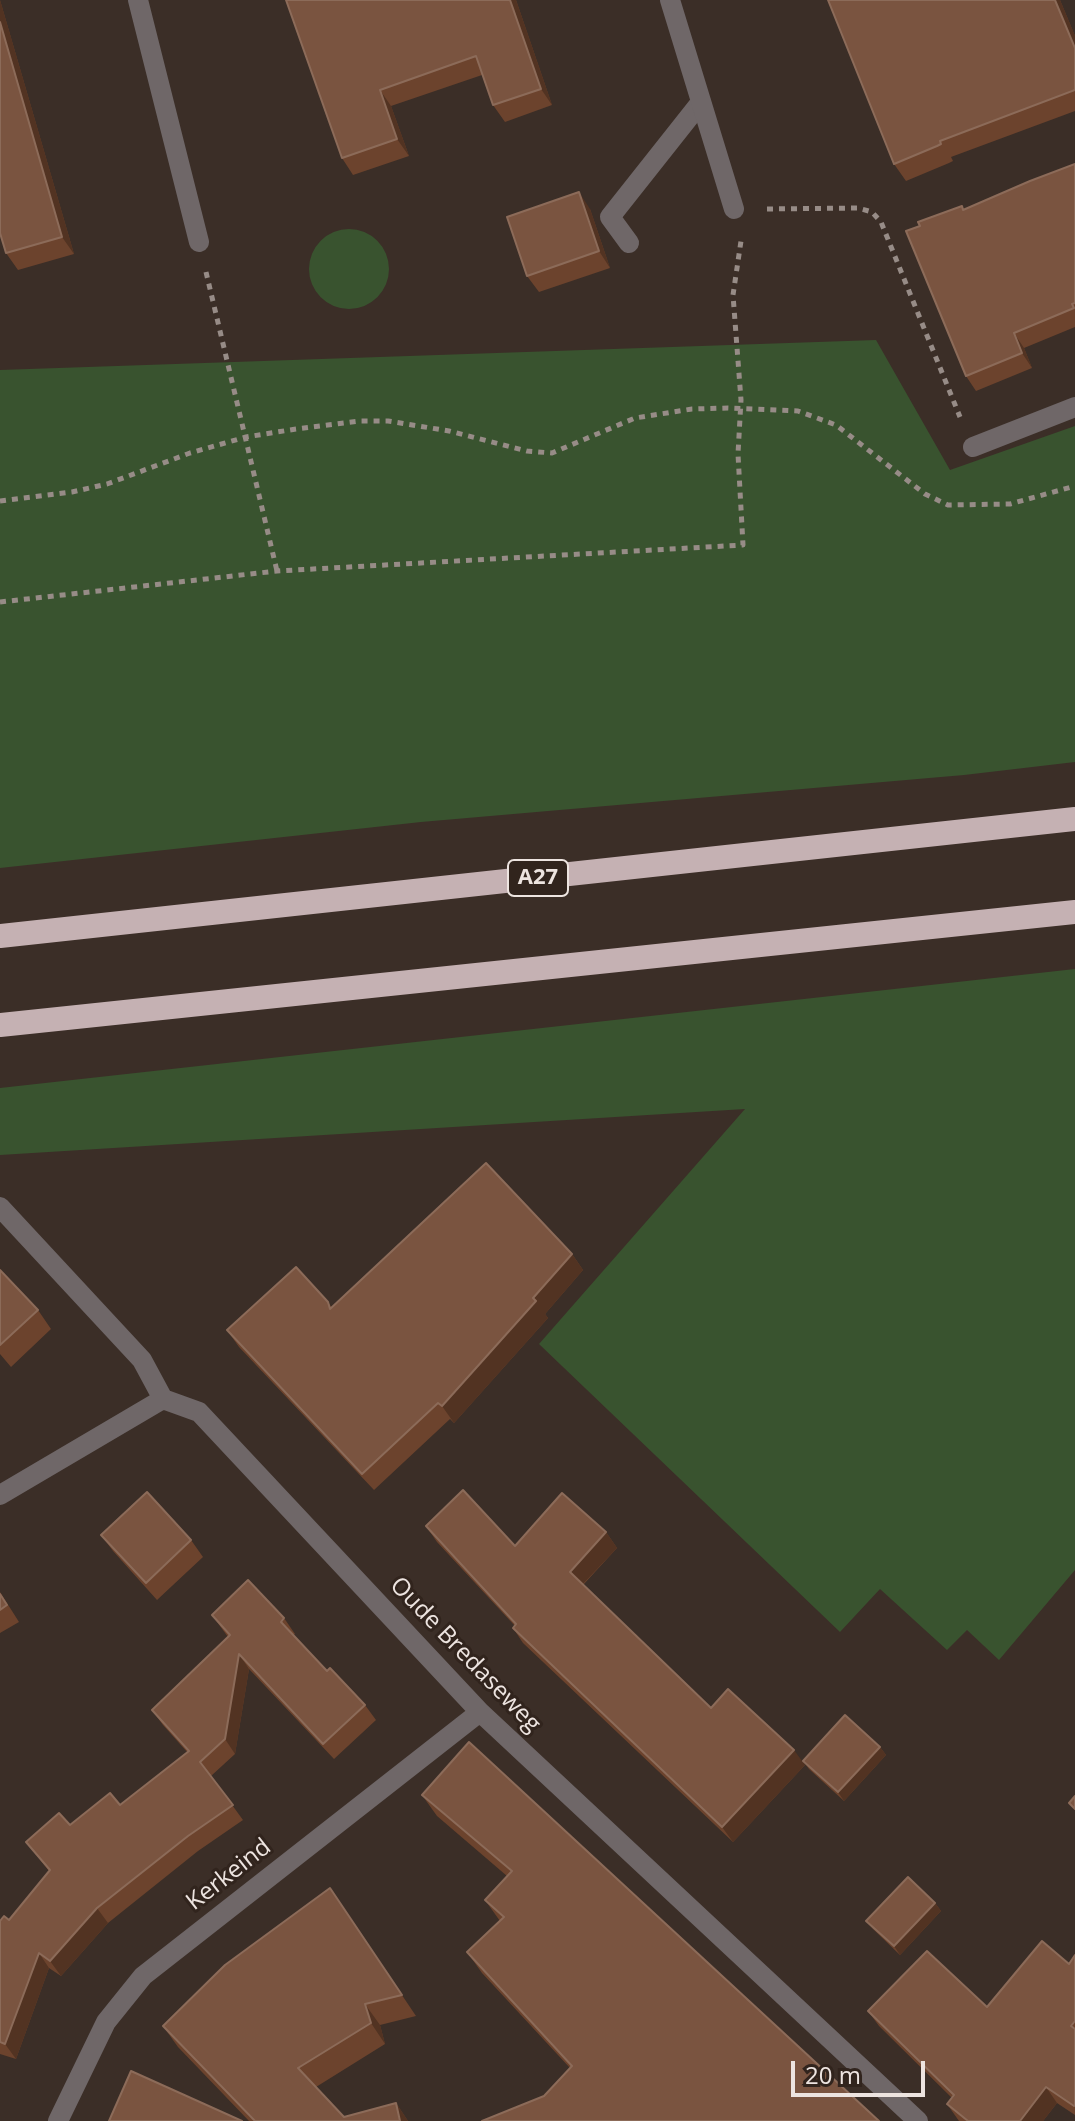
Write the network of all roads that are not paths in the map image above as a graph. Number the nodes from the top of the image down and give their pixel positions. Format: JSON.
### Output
{"nodes":[{"id":1,"x":138,"y":0,"type":"edge"},
{"id":2,"x":670,"y":0,"type":"edge"},
{"id":3,"x":701,"y":102,"type":"junction"},
{"id":4,"x":734,"y":209,"type":"road end"},
{"id":5,"x":199,"y":242,"type":"road end"},
{"id":6,"x":629,"y":243,"type":"dead end"},
{"id":7,"x":1075,"y":407,"type":"edge"},
{"id":8,"x":973,"y":447,"type":"road end"},
{"id":9,"x":1075,"y":819,"type":"edge"},
{"id":10,"x":1075,"y":912,"type":"edge"},
{"id":11,"x":0,"y":936,"type":"edge"},
{"id":12,"x":0,"y":1025,"type":"edge"},
{"id":13,"x":0,"y":1207,"type":"edge"},
{"id":14,"x":163,"y":1399,"type":"junction"},
{"id":15,"x":0,"y":1495,"type":"edge"},
{"id":16,"x":480,"y":1712,"type":"junction"},
{"id":17,"x":58,"y":2121,"type":"edge"},
{"id":18,"x":918,"y":2121,"type":"edge"}],
"edges":[{"from":1,"to":5,"type":"street"},
{"from":2,"to":3,"type":"street"},
{"from":3,"to":4,"type":"street"},
{"from":3,"to":6,"type":"street"},
{"from":7,"to":8,"type":"street"},
{"from":9,"to":11,"type":"highway","number":"A27"},
{"from":10,"to":12,"type":"highway"},
{"from":13,"to":14,"type":"street"},
{"from":14,"to":15,"type":"street"},
{"from":14,"to":16,"type":"street","name":"Oude Bredaseweg"},
{"from":16,"to":17,"type":"street","name":"Kerkeind"},
{"from":16,"to":18,"type":"street","name":"Oude Bredaseweg"}]}
